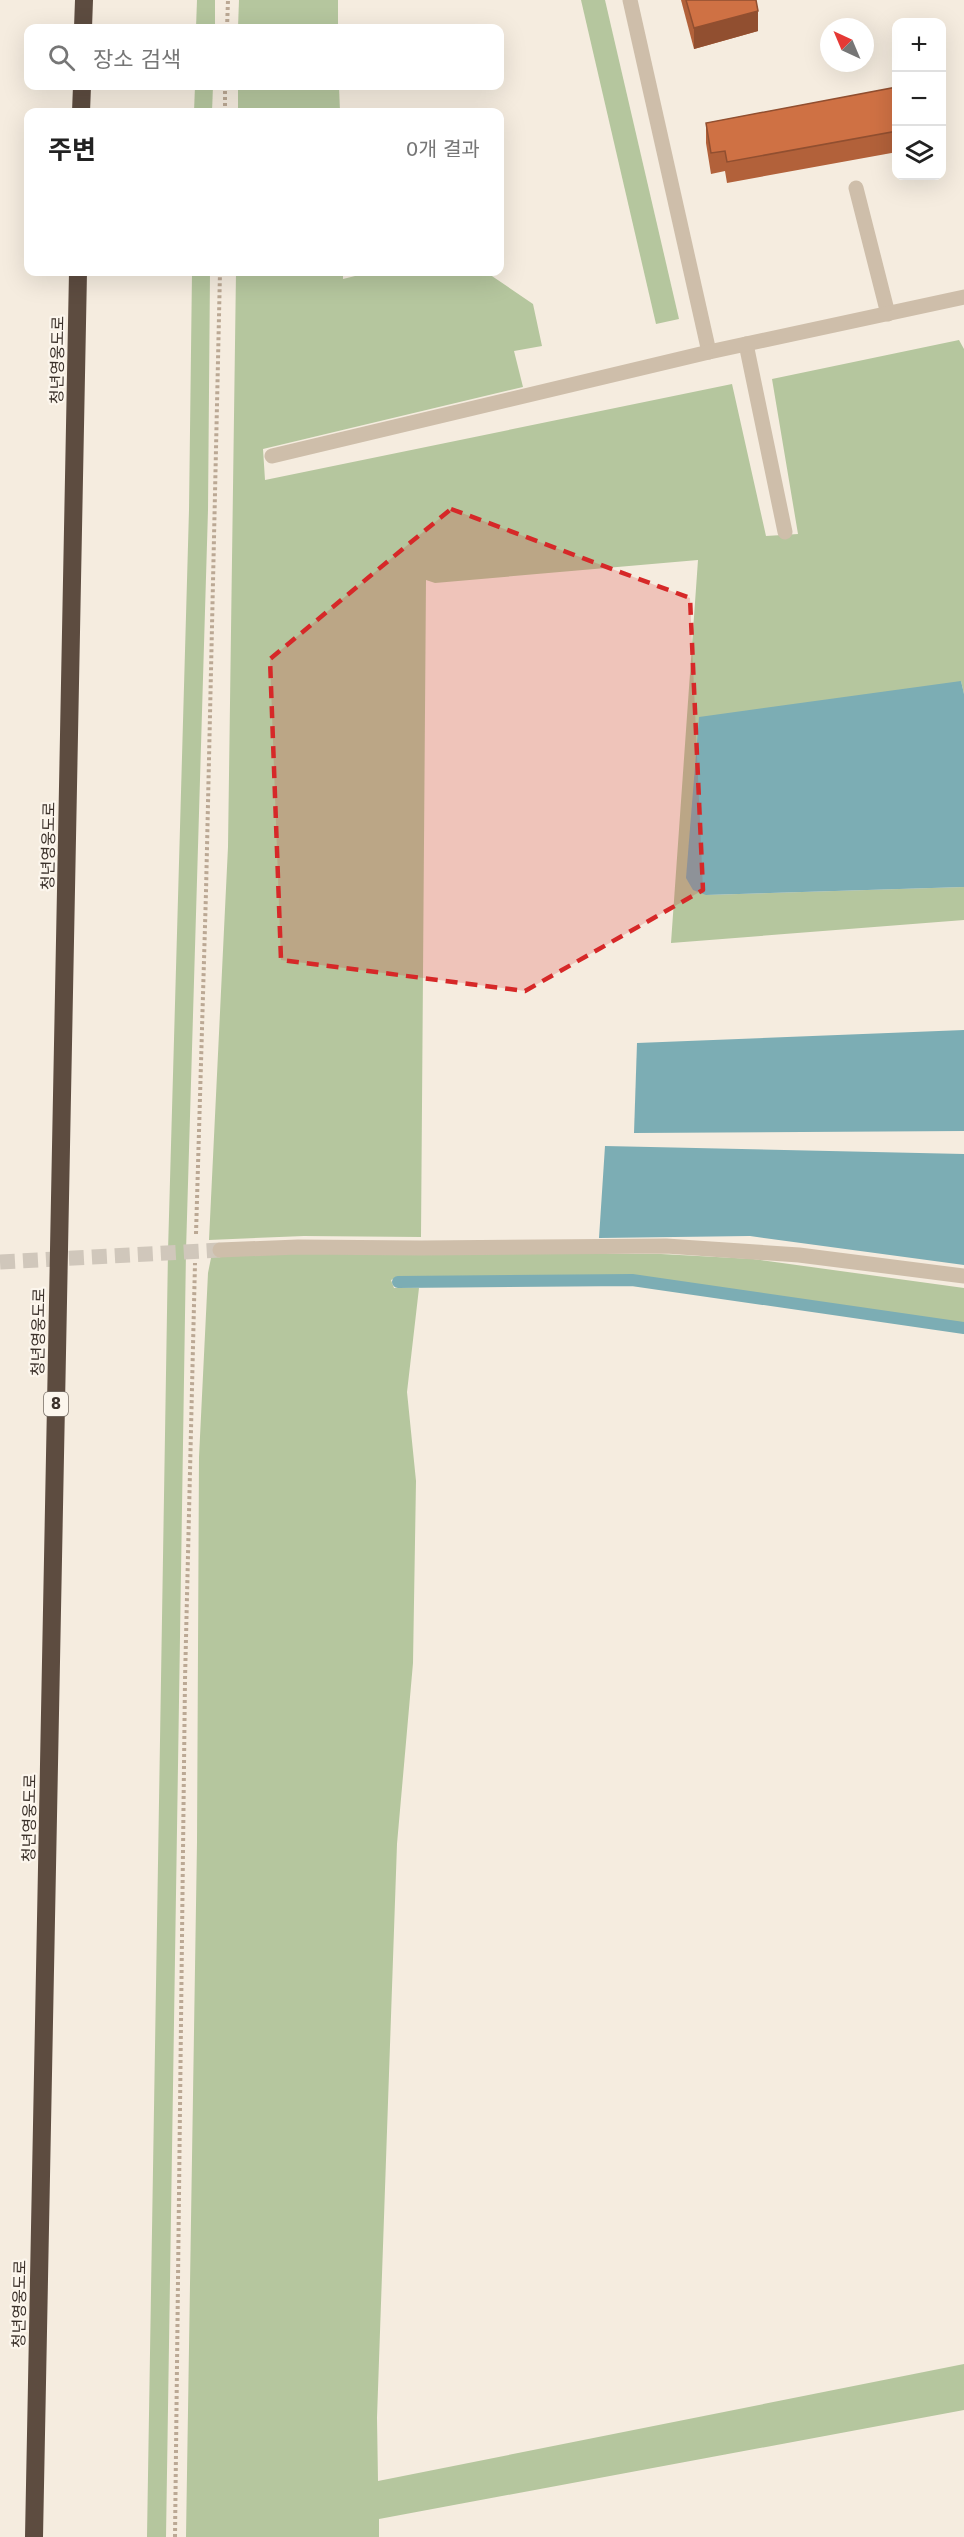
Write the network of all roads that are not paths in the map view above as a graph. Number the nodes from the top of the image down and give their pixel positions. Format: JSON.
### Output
{"nodes":[{"id":1,"x":84,"y":0,"type":"edge"},
{"id":2,"x":630,"y":0,"type":"edge"},
{"id":3,"x":83,"y":24,"type":"edge"},
{"id":4,"x":82,"y":90,"type":"edge"},
{"id":5,"x":81,"y":108,"type":"edge"},
{"id":6,"x":856,"y":188,"type":"dead end"},
{"id":7,"x":78,"y":276,"type":"edge"},
{"id":8,"x":964,"y":297,"type":"edge"},
{"id":9,"x":888,"y":314,"type":"junction"},
{"id":10,"x":746,"y":344,"type":"junction"},
{"id":11,"x":709,"y":352,"type":"junction"},
{"id":12,"x":272,"y":456,"type":"dead end"},
{"id":13,"x":785,"y":532,"type":"dead end"},
{"id":14,"x":220,"y":1250,"type":"tunnel mouth"},
{"id":15,"x":964,"y":1276,"type":"edge"},
{"id":16,"x":34,"y":2537,"type":"edge"}],
"edges":[{"from":1,"to":3,"type":"highway"},
{"from":2,"to":11,"type":"street"},
{"from":4,"to":5,"type":"highway"},
{"from":6,"to":9,"type":"street"},
{"from":7,"to":16,"type":"highway","name":"청년영웅도로","number":"8"},
{"from":8,"to":9,"type":"street"},
{"from":9,"to":10,"type":"street"},
{"from":10,"to":11,"type":"street"},
{"from":10,"to":13,"type":"street"},
{"from":11,"to":12,"type":"street"},
{"from":14,"to":15,"type":"street"}]}
